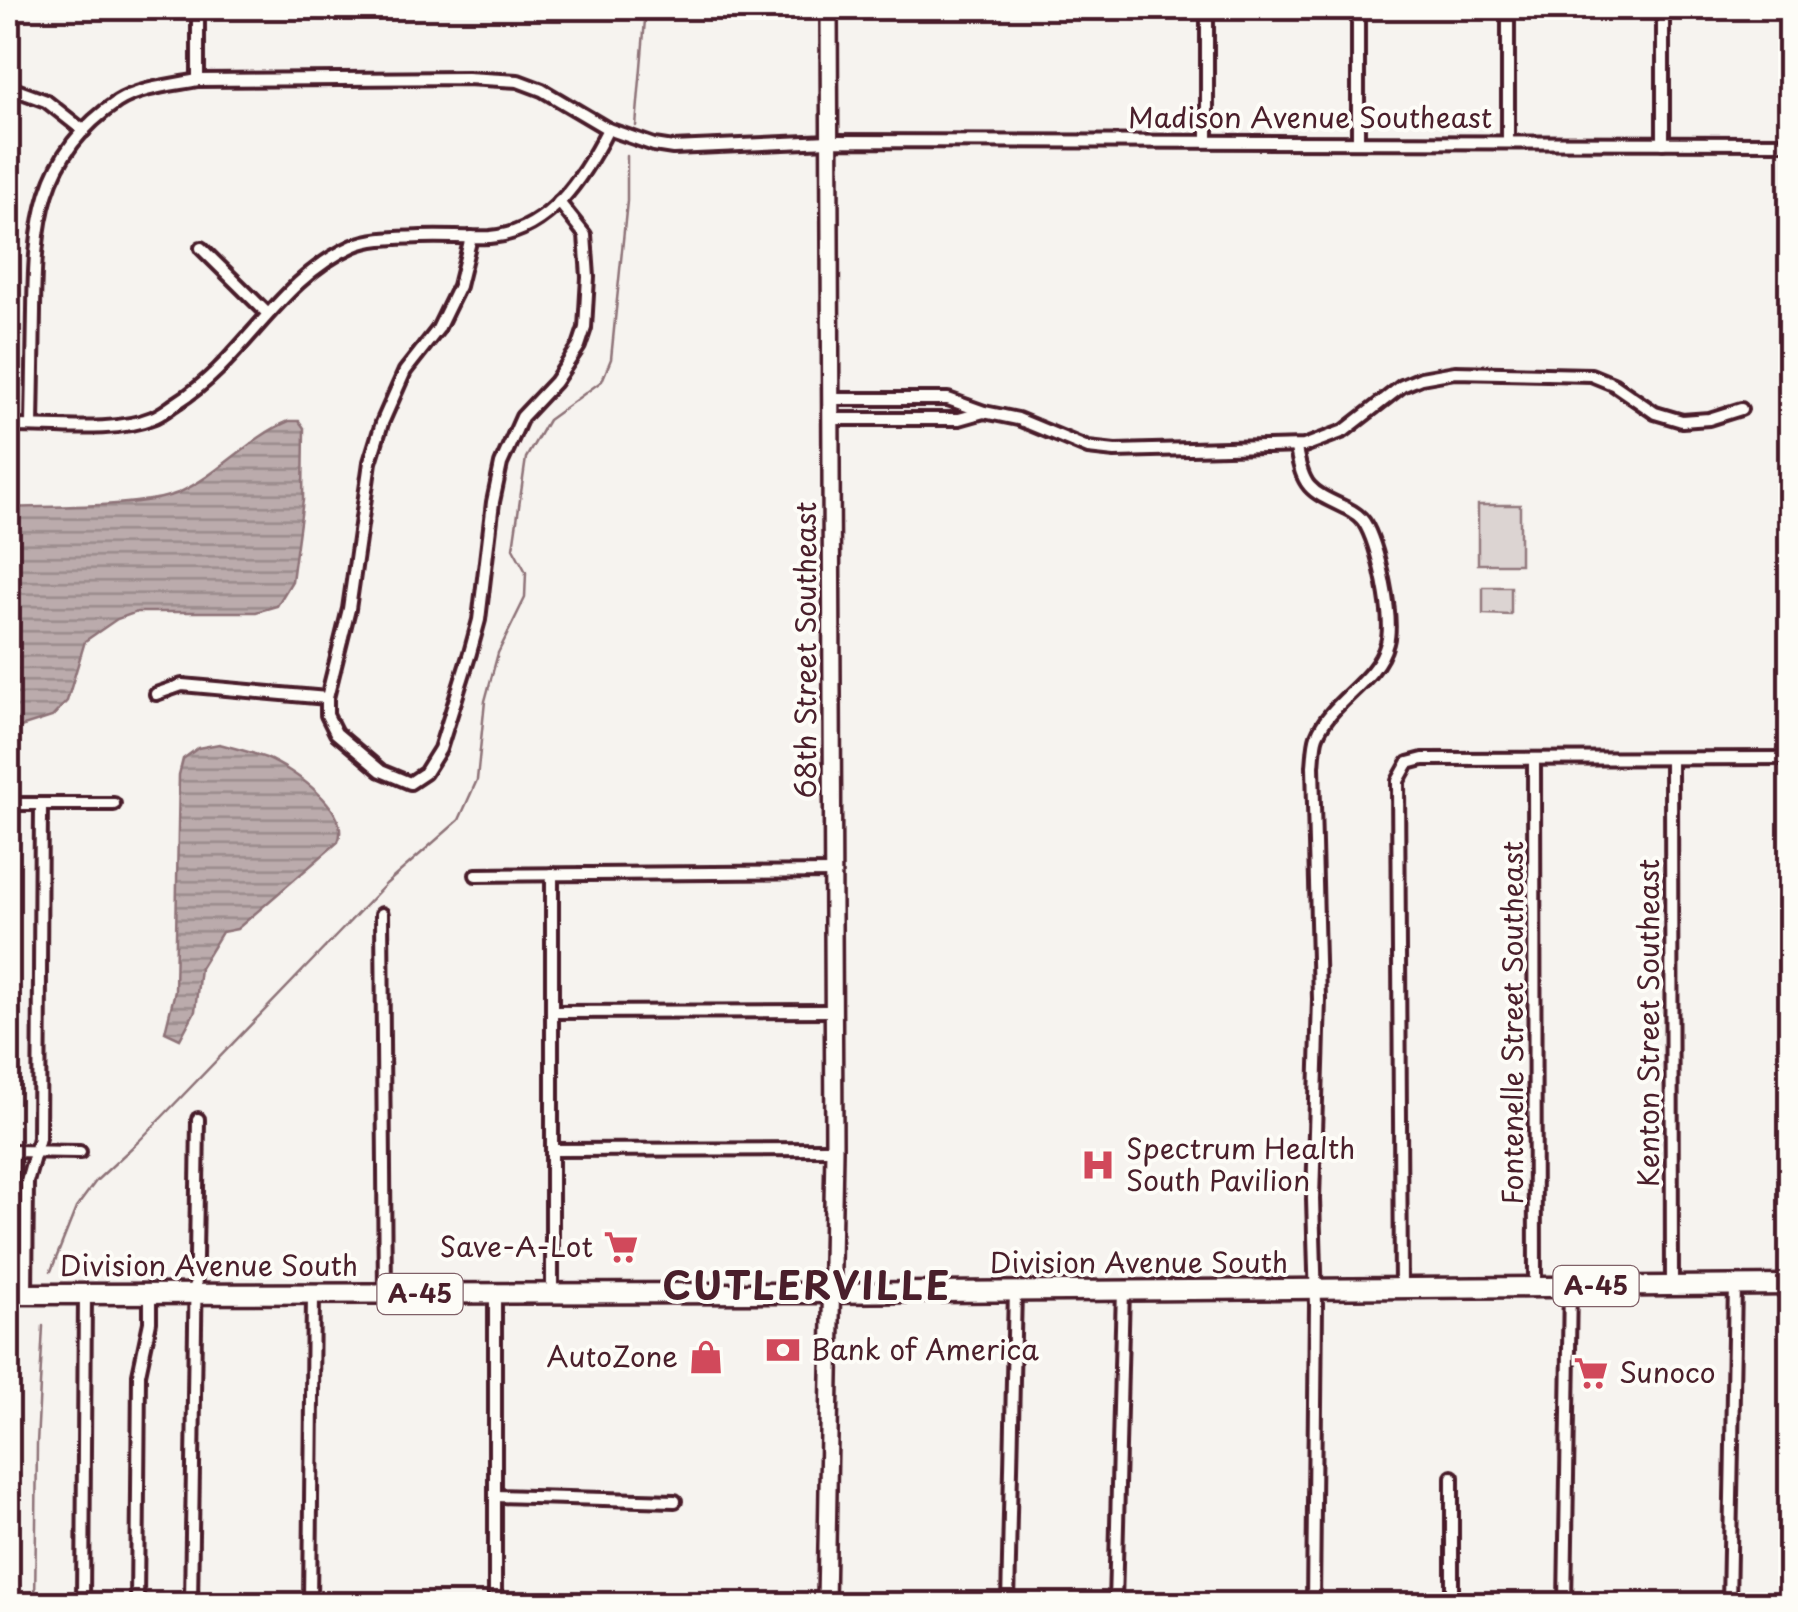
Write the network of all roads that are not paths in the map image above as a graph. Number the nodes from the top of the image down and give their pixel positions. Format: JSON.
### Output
{"nodes":[{"id":1,"x":198,"y":8,"type":"edge"},
{"id":2,"x":829,"y":8,"type":"edge"},
{"id":3,"x":1207,"y":8,"type":"edge"},
{"id":4,"x":1358,"y":8,"type":"edge"},
{"id":5,"x":1508,"y":8,"type":"edge"},
{"id":6,"x":1662,"y":8,"type":"edge"},
{"id":7,"x":198,"y":80,"type":"junction"},
{"id":8,"x":8,"y":87,"type":"edge"},
{"id":9,"x":608,"y":128,"type":"junction"},
{"id":10,"x":84,"y":131,"type":"junction"},
{"id":11,"x":1207,"y":140,"type":"junction"},
{"id":12,"x":1358,"y":140,"type":"junction"},
{"id":13,"x":829,"y":141,"type":"junction"},
{"id":14,"x":1508,"y":141,"type":"junction"},
{"id":15,"x":1662,"y":143,"type":"junction"},
{"id":16,"x":1790,"y":144,"type":"edge"},
{"id":17,"x":560,"y":202,"type":"junction"},
{"id":18,"x":470,"y":237,"type":"junction"},
{"id":19,"x":200,"y":248,"type":"dead end"},
{"id":20,"x":267,"y":313,"type":"junction"},
{"id":21,"x":830,"y":398,"type":"junction"},
{"id":22,"x":1742,"y":409,"type":"dead end"},
{"id":23,"x":984,"y":412,"type":"junction"},
{"id":24,"x":830,"y":419,"type":"junction"},
{"id":25,"x":8,"y":426,"type":"edge"},
{"id":26,"x":32,"y":426,"type":"junction"},
{"id":27,"x":1296,"y":448,"type":"junction"},
{"id":28,"x":156,"y":694,"type":"dead end"},
{"id":29,"x":327,"y":698,"type":"junction"},
{"id":30,"x":1790,"y":758,"type":"edge"},
{"id":31,"x":1534,"y":760,"type":"junction"},
{"id":32,"x":1670,"y":760,"type":"junction"},
{"id":33,"x":8,"y":804,"type":"edge"},
{"id":34,"x":42,"y":804,"type":"junction"},
{"id":35,"x":114,"y":804,"type":"dead end"},
{"id":36,"x":832,"y":872,"type":"junction"},
{"id":37,"x":552,"y":874,"type":"junction"},
{"id":38,"x":476,"y":875,"type":"dead end"},
{"id":39,"x":382,"y":914,"type":"dead end"},
{"id":40,"x":832,"y":1011,"type":"junction"},
{"id":41,"x":552,"y":1012,"type":"junction"},
{"id":42,"x":198,"y":1120,"type":"dead end"},
{"id":43,"x":834,"y":1148,"type":"junction"},
{"id":44,"x":552,"y":1150,"type":"junction"},
{"id":45,"x":10,"y":1151,"type":"edge"},
{"id":46,"x":36,"y":1152,"type":"junction"},
{"id":47,"x":80,"y":1152,"type":"dead end"},
{"id":48,"x":1736,"y":1285,"type":"junction"},
{"id":49,"x":1790,"y":1285,"type":"edge"},
{"id":50,"x":1536,"y":1286,"type":"junction"},
{"id":51,"x":1570,"y":1286,"type":"junction"},
{"id":52,"x":1672,"y":1286,"type":"junction"},
{"id":53,"x":1401,"y":1288,"type":"junction"},
{"id":54,"x":1315,"y":1289,"type":"junction"},
{"id":55,"x":1015,"y":1290,"type":"junction"},
{"id":56,"x":1123,"y":1290,"type":"junction"},
{"id":57,"x":833,"y":1293,"type":"junction"},
{"id":58,"x":15,"y":1294,"type":"edge"},
{"id":59,"x":86,"y":1294,"type":"junction"},
{"id":60,"x":150,"y":1294,"type":"junction"},
{"id":61,"x":196,"y":1294,"type":"junction"},
{"id":62,"x":313,"y":1294,"type":"junction"},
{"id":63,"x":385,"y":1294,"type":"junction"},
{"id":64,"x":496,"y":1294,"type":"junction"},
{"id":65,"x":552,"y":1294,"type":"junction"},
{"id":66,"x":1452,"y":1477,"type":"dead end"},
{"id":67,"x":495,"y":1496,"type":"junction"},
{"id":68,"x":675,"y":1502,"type":"dead end"},
{"id":69,"x":83,"y":1604,"type":"edge"},
{"id":70,"x":137,"y":1604,"type":"edge"},
{"id":71,"x":191,"y":1604,"type":"edge"},
{"id":72,"x":310,"y":1604,"type":"edge"},
{"id":73,"x":495,"y":1604,"type":"edge"},
{"id":74,"x":826,"y":1604,"type":"edge"},
{"id":75,"x":1008,"y":1604,"type":"edge"},
{"id":76,"x":1115,"y":1604,"type":"edge"},
{"id":77,"x":1313,"y":1604,"type":"edge"},
{"id":78,"x":1452,"y":1604,"type":"edge"},
{"id":79,"x":1565,"y":1604,"type":"edge"},
{"id":80,"x":1730,"y":1604,"type":"edge"}],
"edges":[{"from":1,"to":7,"type":"street"},
{"from":2,"to":13,"type":"main road","name":"68th Street Southeast"},
{"from":3,"to":11,"type":"street"},
{"from":4,"to":12,"type":"street"},
{"from":5,"to":14,"type":"street"},
{"from":6,"to":15,"type":"street"},
{"from":7,"to":9,"type":"street"},
{"from":7,"to":10,"type":"street"},
{"from":8,"to":10,"type":"street"},
{"from":9,"to":13,"type":"street","name":"Madison Avenue Southeast"},
{"from":9,"to":17,"type":"street"},
{"from":10,"to":26,"type":"street"},
{"from":11,"to":12,"type":"street","name":"Madison Avenue Southeast"},
{"from":11,"to":13,"type":"street","name":"Madison Avenue Southeast"},
{"from":12,"to":14,"type":"street","name":"Madison Avenue Southeast"},
{"from":13,"to":21,"type":"main road","name":"68th Street Southeast"},
{"from":14,"to":15,"type":"street","name":"Madison Avenue Southeast"},
{"from":15,"to":16,"type":"street","name":"Madison Avenue Southeast"},
{"from":17,"to":18,"type":"street"},
{"from":17,"to":29,"type":"street"},
{"from":18,"to":20,"type":"street"},
{"from":18,"to":29,"type":"street"},
{"from":19,"to":20,"type":"street"},
{"from":20,"to":26,"type":"street"},
{"from":21,"to":23,"type":"street"},
{"from":21,"to":24,"type":"main road","name":"68th Street Southeast"},
{"from":22,"to":27,"type":"street"},
{"from":23,"to":24,"type":"street"},
{"from":23,"to":27,"type":"street"},
{"from":24,"to":36,"type":"main road","name":"68th Street Southeast"},
{"from":25,"to":26,"type":"street"},
{"from":27,"to":54,"type":"street"},
{"from":28,"to":29,"type":"street"},
{"from":30,"to":32,"type":"street"},
{"from":31,"to":32,"type":"street"},
{"from":31,"to":50,"type":"street","name":"Fontenelle Street Southeast"},
{"from":31,"to":53,"type":"street"},
{"from":32,"to":52,"type":"street","name":"Kenton Street Southeast"},
{"from":33,"to":34,"type":"street"},
{"from":34,"to":35,"type":"street"},
{"from":34,"to":46,"type":"street"},
{"from":36,"to":37,"type":"street"},
{"from":36,"to":40,"type":"main road","name":"68th Street Southeast"},
{"from":37,"to":38,"type":"street"},
{"from":37,"to":41,"type":"street"},
{"from":39,"to":63,"type":"street"},
{"from":40,"to":41,"type":"street"},
{"from":40,"to":43,"type":"main road","name":"68th Street Southeast"},
{"from":41,"to":44,"type":"street"},
{"from":42,"to":61,"type":"street"},
{"from":43,"to":44,"type":"street"},
{"from":43,"to":57,"type":"main road","name":"68th Street Southeast"},
{"from":44,"to":65,"type":"street"},
{"from":45,"to":46,"type":"street"},
{"from":45,"to":58,"type":"street"},
{"from":46,"to":47,"type":"street"},
{"from":46,"to":58,"type":"street"},
{"from":48,"to":49,"type":"main road","name":"Division Avenue South","number":"A-45"},
{"from":48,"to":52,"type":"main road","name":"Division Avenue South","number":"A-45"},
{"from":48,"to":80,"type":"street"},
{"from":50,"to":51,"type":"main road","name":"Division Avenue South","number":"A-45"},
{"from":50,"to":53,"type":"main road","name":"Division Avenue South","number":"A-45"},
{"from":51,"to":52,"type":"main road","name":"Division Avenue South","number":"A-45"},
{"from":51,"to":79,"type":"street"},
{"from":53,"to":54,"type":"main road","name":"Division Avenue South","number":"A-45"},
{"from":54,"to":56,"type":"main road","name":"Division Avenue South","number":"A-45"},
{"from":54,"to":77,"type":"street"},
{"from":55,"to":56,"type":"main road","name":"Division Avenue South","number":"A-45"},
{"from":55,"to":57,"type":"main road","name":"Division Avenue South","number":"A-45"},
{"from":55,"to":75,"type":"street"},
{"from":56,"to":76,"type":"street"},
{"from":57,"to":65,"type":"main road","name":"Division Avenue South","number":"A-45"},
{"from":57,"to":74,"type":"main road","name":"68th Street Southeast"},
{"from":58,"to":59,"type":"main road","name":"Division Avenue South","number":"A-45"},
{"from":59,"to":60,"type":"main road","name":"Division Avenue South","number":"A-45"},
{"from":59,"to":69,"type":"street"},
{"from":60,"to":61,"type":"main road","name":"Division Avenue South","number":"A-45"},
{"from":60,"to":70,"type":"street"},
{"from":61,"to":62,"type":"main road","name":"Division Avenue South","number":"A-45"},
{"from":61,"to":71,"type":"street"},
{"from":62,"to":63,"type":"main road","name":"Division Avenue South","number":"A-45"},
{"from":62,"to":72,"type":"street"},
{"from":63,"to":64,"type":"main road","name":"Division Avenue South","number":"A-45"},
{"from":64,"to":65,"type":"main road","name":"Division Avenue South","number":"A-45"},
{"from":64,"to":67,"type":"street"},
{"from":66,"to":78,"type":"street"},
{"from":67,"to":68,"type":"street"},
{"from":67,"to":73,"type":"street"}]}
